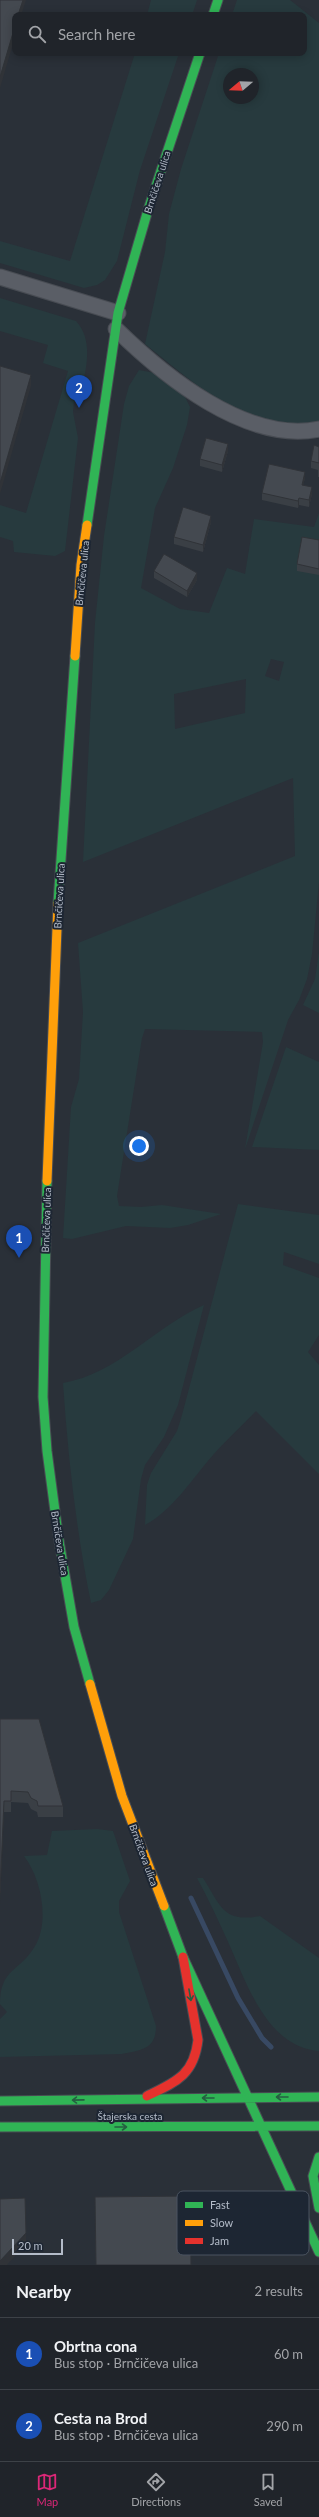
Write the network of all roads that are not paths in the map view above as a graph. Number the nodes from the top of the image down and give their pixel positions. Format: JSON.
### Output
{"nodes":[{"id":1,"x":218,"y":0,"type":"edge"},
{"id":2,"x":214,"y":12,"type":"edge"},
{"id":3,"x":199,"y":56,"type":"edge"},
{"id":4,"x":0,"y":277,"type":"edge"},
{"id":5,"x":118,"y":312,"type":"junction"},
{"id":6,"x":116,"y":329,"type":"junction"},
{"id":7,"x":319,"y":429,"type":"edge"},
{"id":8,"x":183,"y":1957,"type":"junction"},
{"id":9,"x":247,"y":2097,"type":"junction"},
{"id":10,"x":319,"y":2097,"type":"edge"},
{"id":11,"x":142,"y":2099,"type":"junction"},
{"id":12,"x":0,"y":2101,"type":"edge"},
{"id":13,"x":261,"y":2126,"type":"junction"},
{"id":14,"x":319,"y":2126,"type":"edge"},
{"id":15,"x":0,"y":2127,"type":"edge"},
{"id":16,"x":319,"y":2157,"type":"edge"},
{"id":17,"x":291,"y":2191,"type":"edge"},
{"id":18,"x":319,"y":2208,"type":"edge"},
{"id":19,"x":309,"y":2230,"type":"edge"},
{"id":20,"x":319,"y":2252,"type":"edge"}],
"edges":[{"from":1,"to":2,"type":"street"},
{"from":3,"to":5,"type":"street","name":"Brnčičeva ulica"},
{"from":4,"to":5,"type":"street"},
{"from":5,"to":6,"type":"street","name":"Brnčičeva ulica"},
{"from":6,"to":7,"type":"street"},
{"from":6,"to":8,"type":"street","name":"Brnčičeva ulica"},
{"from":8,"to":9,"type":"street","name":"Brnčičeva ulica"},
{"from":8,"to":11,"type":"street","one_way":true},
{"from":10,"to":9,"type":"street","name":"Štajerska cesta","one_way":true},
{"from":9,"to":11,"type":"street","name":"Štajerska cesta","one_way":true},
{"from":9,"to":13,"type":"street"},
{"from":11,"to":12,"type":"street","name":"Štajerska cesta","one_way":true},
{"from":13,"to":14,"type":"street","name":"Štajerska cesta"},
{"from":15,"to":13,"type":"street","name":"Štajerska cesta","one_way":true},
{"from":13,"to":17,"type":"street"},
{"from":16,"to":18,"type":"street"},
{"from":19,"to":20,"type":"street"}]}
